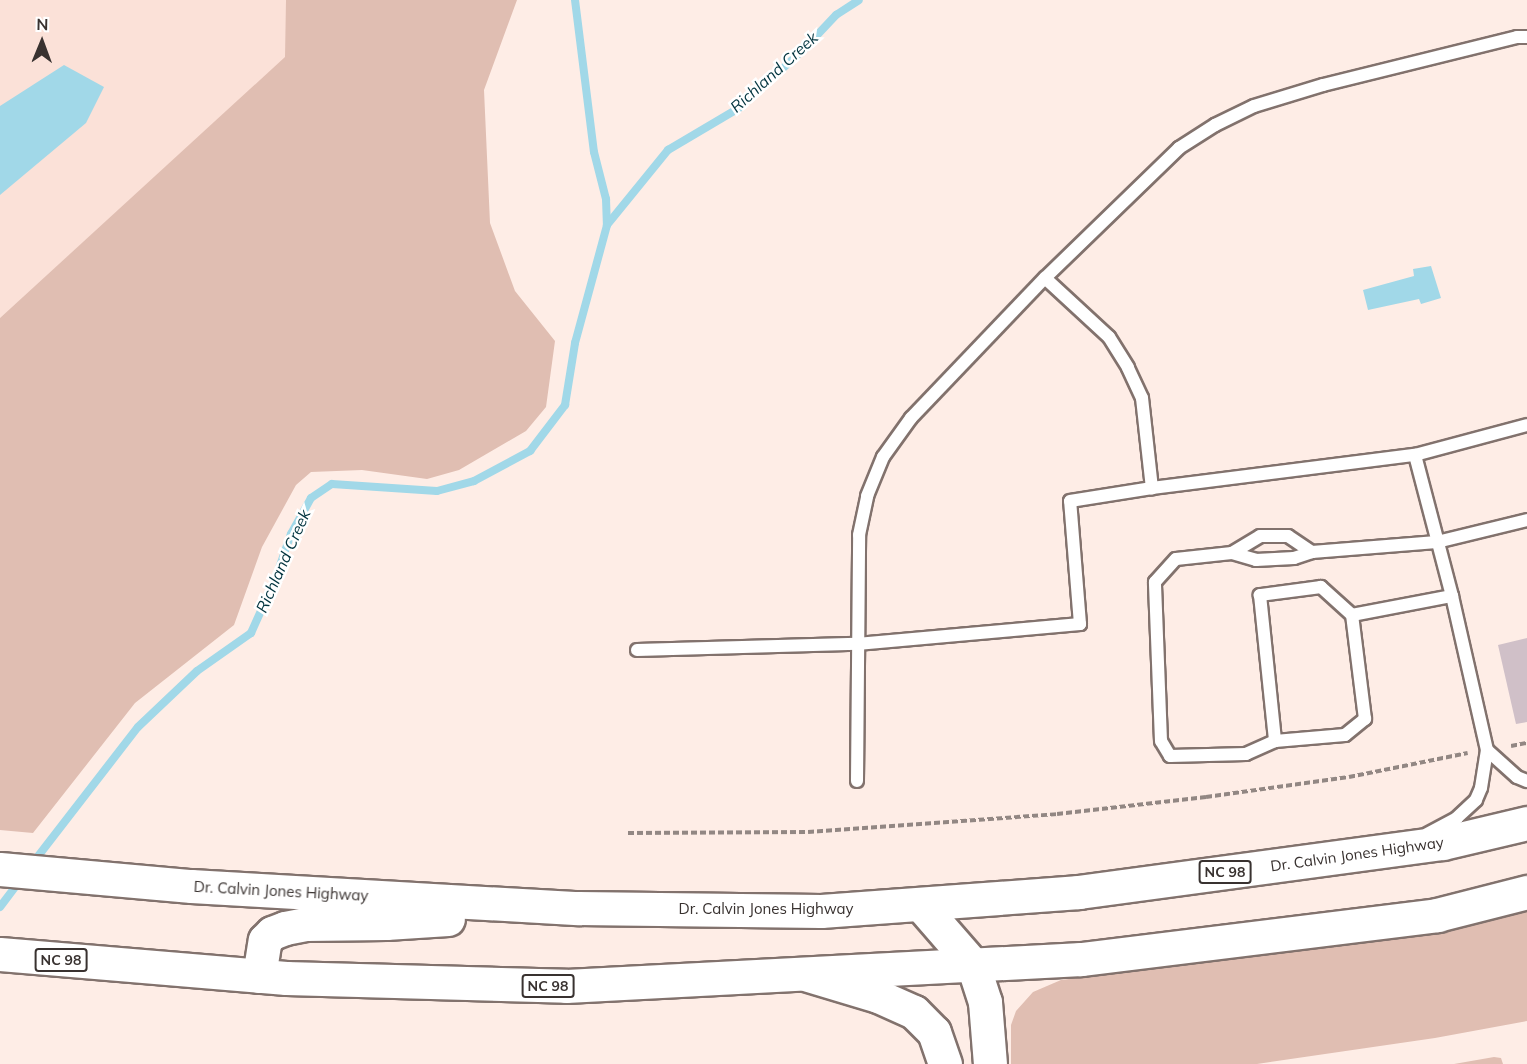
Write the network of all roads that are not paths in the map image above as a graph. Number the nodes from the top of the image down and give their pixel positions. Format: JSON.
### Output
{"nodes":[{"id":1,"x":1527,"y":38,"type":"edge"},
{"id":2,"x":1045,"y":278,"type":"junction"},
{"id":3,"x":1527,"y":425,"type":"edge"},
{"id":4,"x":1415,"y":455,"type":"junction"},
{"id":5,"x":1152,"y":488,"type":"junction"},
{"id":6,"x":1527,"y":520,"type":"edge"},
{"id":7,"x":1437,"y":542,"type":"junction"},
{"id":8,"x":1312,"y":552,"type":"junction"},
{"id":9,"x":1232,"y":553,"type":"junction"},
{"id":10,"x":1452,"y":596,"type":"junction"},
{"id":11,"x":1352,"y":615,"type":"junction"},
{"id":12,"x":857,"y":644,"type":"junction"},
{"id":13,"x":637,"y":650,"type":"dead end"},
{"id":14,"x":1275,"y":741,"type":"junction"},
{"id":15,"x":1487,"y":750,"type":"junction"},
{"id":16,"x":857,"y":781,"type":"dead end"},
{"id":17,"x":1527,"y":781,"type":"edge"},
{"id":18,"x":1527,"y":823,"type":"edge"},
{"id":19,"x":1399,"y":849,"type":"junction"},
{"id":20,"x":0,"y":869,"type":"edge"},
{"id":21,"x":1527,"y":892,"type":"edge"},
{"id":22,"x":920,"y":904,"type":"junction"},
{"id":23,"x":578,"y":908,"type":"junction"},
{"id":24,"x":0,"y":954,"type":"edge"},
{"id":25,"x":973,"y":965,"type":"junction"},
{"id":26,"x":803,"y":974,"type":"junction"},
{"id":27,"x":259,"y":976,"type":"junction"},
{"id":28,"x":945,"y":1064,"type":"edge"},
{"id":29,"x":990,"y":1064,"type":"edge"}],
"edges":[{"from":1,"to":2,"type":"lane"},
{"from":2,"to":5,"type":"lane"},
{"from":2,"to":12,"type":"lane"},
{"from":3,"to":4,"type":"lane"},
{"from":4,"to":5,"type":"lane"},
{"from":4,"to":7,"type":"lane"},
{"from":5,"to":12,"type":"lane"},
{"from":6,"to":7,"type":"lane"},
{"from":7,"to":8,"type":"lane"},
{"from":7,"to":10,"type":"lane"},
{"from":8,"to":9,"type":"lane"},
{"from":8,"to":9,"type":"lane"},
{"from":9,"to":14,"type":"lane"},
{"from":10,"to":11,"type":"lane"},
{"from":10,"to":15,"type":"lane"},
{"from":11,"to":14,"type":"lane"},
{"from":11,"to":14,"type":"lane"},
{"from":12,"to":13,"type":"lane"},
{"from":12,"to":16,"type":"lane"},
{"from":15,"to":17,"type":"lane"},
{"from":15,"to":19,"type":"lane"},
{"from":18,"to":19,"type":"main road","name":"Dr. Calvin Jones Highway","number":"NC 98"},
{"from":19,"to":22,"type":"main road","name":"Dr. Calvin Jones Highway","number":"NC 98"},
{"from":20,"to":23,"type":"main road","name":"Dr. Calvin Jones Highway","number":"NC 98"},
{"from":21,"to":25,"type":"main road","number":"NC 98"},
{"from":22,"to":23,"type":"main road","name":"Dr. Calvin Jones Highway","number":"NC 98"},
{"from":22,"to":25,"type":"main road"},
{"from":23,"to":27,"type":"main road"},
{"from":24,"to":27,"type":"main road","number":"NC 98"},
{"from":25,"to":26,"type":"main road","number":"NC 98"},
{"from":25,"to":29,"type":"main road"},
{"from":26,"to":27,"type":"main road","number":"NC 98"},
{"from":26,"to":28,"type":"main road"}]}
